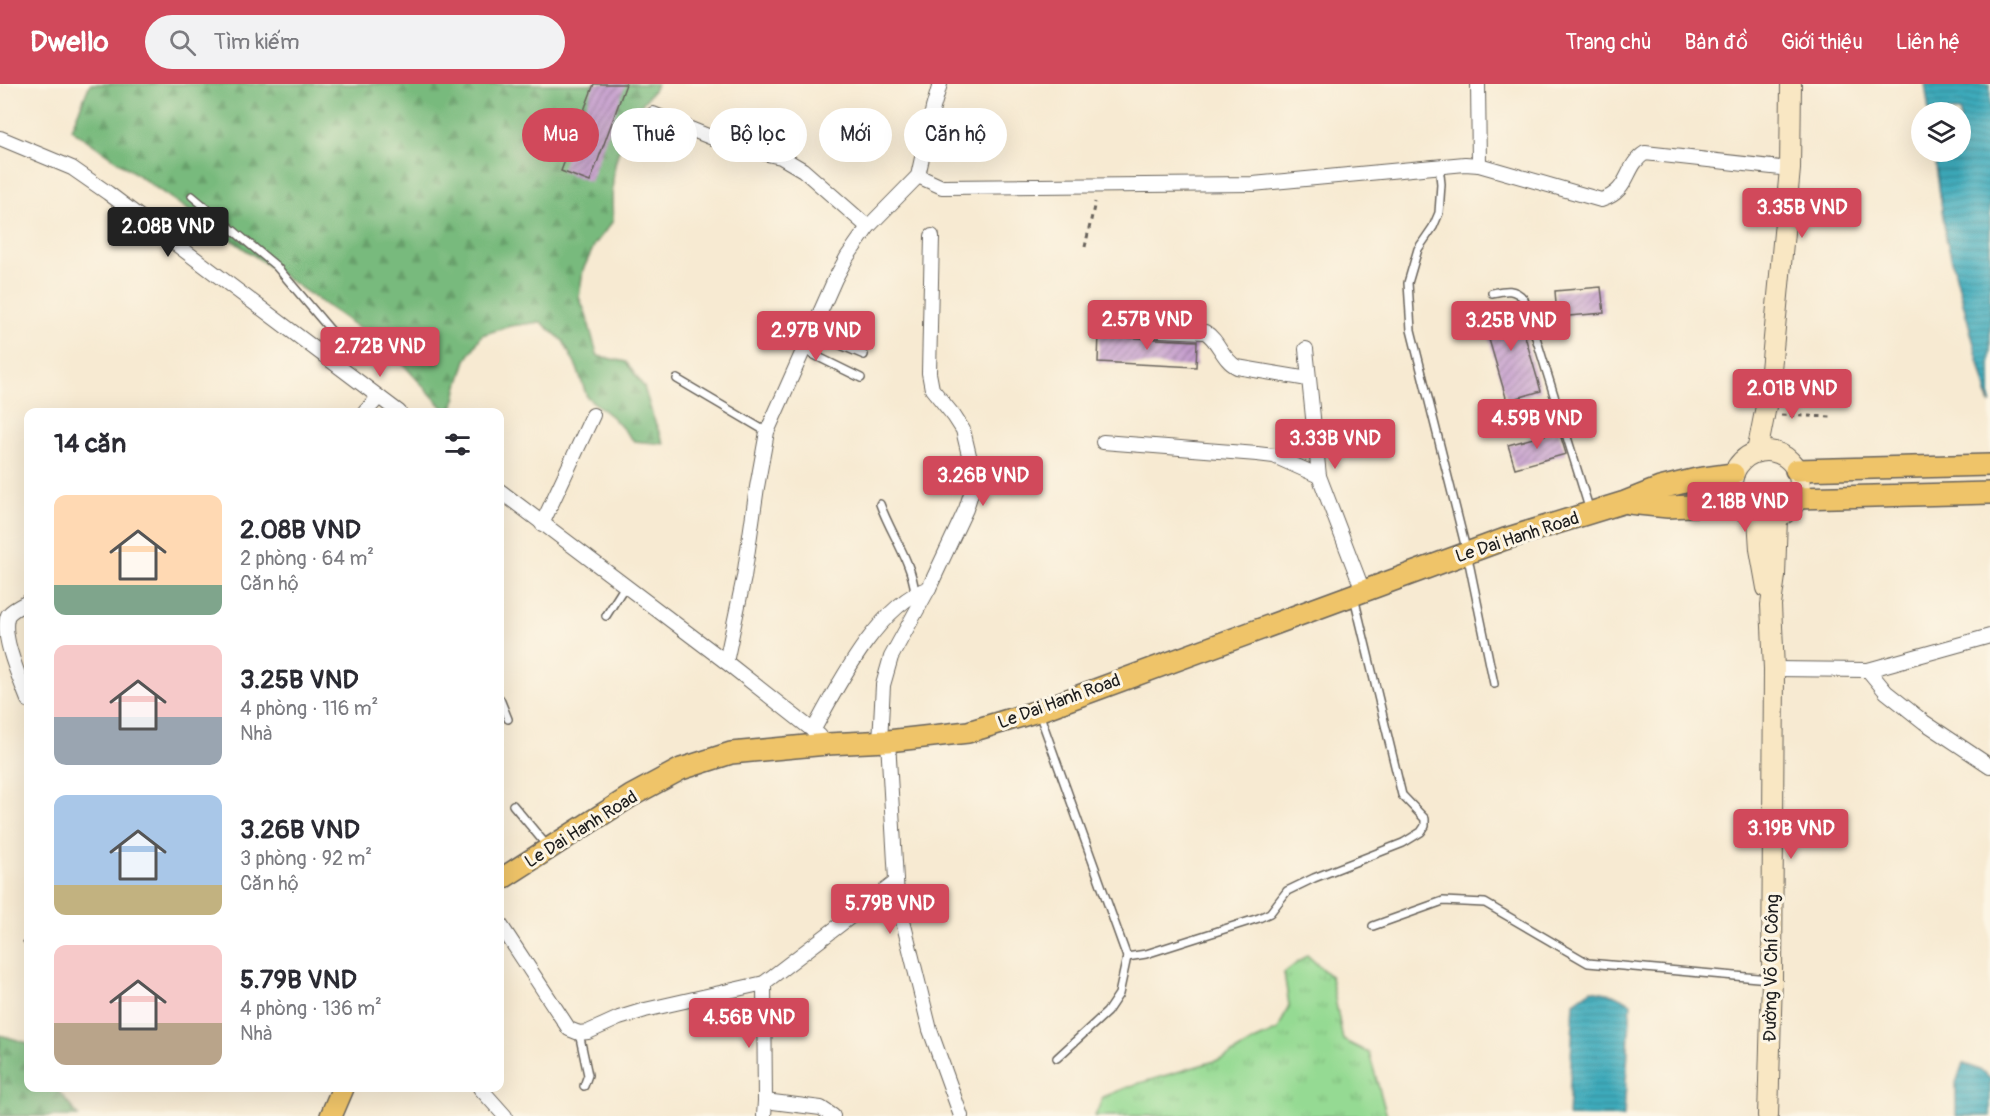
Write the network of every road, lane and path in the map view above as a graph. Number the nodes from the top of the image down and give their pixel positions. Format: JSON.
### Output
{"nodes":[{"id":1,"x":940,"y":84,"type":"edge"},
{"id":2,"x":1478,"y":84,"type":"edge"},
{"id":3,"x":1791,"y":84,"type":"edge"},
{"id":4,"x":697,"y":132,"type":"edge"},
{"id":5,"x":0,"y":138,"type":"edge"},
{"id":6,"x":1479,"y":165,"type":"junction"},
{"id":7,"x":1439,"y":166,"type":"junction"},
{"id":8,"x":1790,"y":169,"type":"junction"},
{"id":9,"x":918,"y":176,"type":"junction"},
{"id":10,"x":1099,"y":185,"type":"junction"},
{"id":11,"x":192,"y":196,"type":"dead end"},
{"id":12,"x":868,"y":227,"type":"junction"},
{"id":13,"x":932,"y":236,"type":"dead end"},
{"id":14,"x":1085,"y":247,"type":"dead end"},
{"id":15,"x":1492,"y":293,"type":"dead end"},
{"id":16,"x":1117,"y":328,"type":"dead end"},
{"id":17,"x":812,"y":333,"type":"junction"},
{"id":18,"x":1306,"y":349,"type":"dead end"},
{"id":19,"x":804,"y":350,"type":"junction"},
{"id":20,"x":864,"y":355,"type":"dead end"},
{"id":21,"x":341,"y":368,"type":"junction"},
{"id":22,"x":861,"y":378,"type":"dead end"},
{"id":23,"x":677,"y":379,"type":"dead end"},
{"id":24,"x":1308,"y":379,"type":"junction"},
{"id":25,"x":1769,"y":391,"type":"junction"},
{"id":26,"x":379,"y":397,"type":"junction"},
{"id":27,"x":369,"y":408,"type":"edge"},
{"id":28,"x":394,"y":408,"type":"edge"},
{"id":29,"x":1773,"y":414,"type":"junction"},
{"id":30,"x":593,"y":415,"type":"dead end"},
{"id":31,"x":1831,"y":417,"type":"dead end"},
{"id":32,"x":767,"y":432,"type":"junction"},
{"id":33,"x":1103,"y":442,"type":"dead end"},
{"id":34,"x":1766,"y":452,"type":"junction"},
{"id":35,"x":1990,"y":465,"type":"edge"},
{"id":36,"x":1796,"y":470,"type":"junction"},
{"id":37,"x":1733,"y":474,"type":"junction"},
{"id":38,"x":1319,"y":476,"type":"junction"},
{"id":39,"x":504,"y":494,"type":"edge"},
{"id":40,"x":1990,"y":494,"type":"edge"},
{"id":41,"x":1797,"y":498,"type":"junction"},
{"id":42,"x":1625,"y":502,"type":"junction"},
{"id":43,"x":880,"y":504,"type":"dead end"},
{"id":44,"x":1738,"y":504,"type":"junction"},
{"id":45,"x":1591,"y":513,"type":"junction"},
{"id":46,"x":1767,"y":517,"type":"junction"},
{"id":47,"x":542,"y":524,"type":"junction"},
{"id":48,"x":1467,"y":553,"type":"junction"},
{"id":49,"x":625,"y":586,"type":"junction"},
{"id":50,"x":929,"y":588,"type":"junction"},
{"id":51,"x":915,"y":592,"type":"junction"},
{"id":52,"x":1358,"y":593,"type":"junction"},
{"id":53,"x":24,"y":605,"type":"edge"},
{"id":54,"x":606,"y":616,"type":"dead end"},
{"id":55,"x":1990,"y":636,"type":"edge"},
{"id":56,"x":726,"y":662,"type":"junction"},
{"id":57,"x":1774,"y":669,"type":"junction"},
{"id":58,"x":1868,"y":670,"type":"junction"},
{"id":59,"x":1494,"y":684,"type":"dead end"},
{"id":60,"x":24,"y":690,"type":"edge"},
{"id":61,"x":504,"y":709,"type":"edge"},
{"id":62,"x":1038,"y":711,"type":"junction"},
{"id":63,"x":508,"y":719,"type":"dead end"},
{"id":64,"x":821,"y":737,"type":"junction"},
{"id":65,"x":884,"y":742,"type":"junction"},
{"id":66,"x":1990,"y":766,"type":"edge"},
{"id":67,"x":513,"y":805,"type":"dead end"},
{"id":68,"x":549,"y":849,"type":"junction"},
{"id":69,"x":504,"y":877,"type":"edge"},
{"id":70,"x":896,"y":882,"type":"junction"},
{"id":71,"x":1373,"y":926,"type":"dead end"},
{"id":72,"x":504,"y":930,"type":"edge"},
{"id":73,"x":1127,"y":957,"type":"junction"},
{"id":74,"x":1772,"y":979,"type":"junction"},
{"id":75,"x":764,"y":983,"type":"junction"},
{"id":76,"x":579,"y":1033,"type":"junction"},
{"id":77,"x":1058,"y":1058,"type":"dead end"},
{"id":78,"x":584,"y":1086,"type":"dead end"},
{"id":79,"x":341,"y":1092,"type":"edge"},
{"id":80,"x":484,"y":1092,"type":"edge"},
{"id":81,"x":765,"y":1101,"type":"junction"},
{"id":82,"x":331,"y":1116,"type":"edge"},
{"id":83,"x":505,"y":1116,"type":"edge"},
{"id":84,"x":764,"y":1116,"type":"edge"},
{"id":85,"x":833,"y":1116,"type":"edge"},
{"id":86,"x":961,"y":1116,"type":"edge"},
{"id":87,"x":1768,"y":1116,"type":"edge"}],
"edges":[{"from":1,"to":9,"type":"street"},
{"from":2,"to":6,"type":"street"},
{"from":3,"to":8,"type":"main road"},
{"from":4,"to":12,"type":"street"},
{"from":5,"to":21,"type":"street"},
{"from":6,"to":7,"type":"street"},
{"from":6,"to":8,"type":"street"},
{"from":7,"to":10,"type":"street"},
{"from":7,"to":48,"type":"lane"},
{"from":8,"to":25,"type":"main road"},
{"from":9,"to":10,"type":"street"},
{"from":9,"to":12,"type":"street"},
{"from":10,"to":14,"type":"path"},
{"from":11,"to":21,"type":"lane"},
{"from":12,"to":17,"type":"street"},
{"from":13,"to":50,"type":"street"},
{"from":15,"to":45,"type":"lane"},
{"from":16,"to":24,"type":"street"},
{"from":17,"to":19,"type":"street"},
{"from":17,"to":20,"type":"lane"},
{"from":18,"to":24,"type":"street"},
{"from":19,"to":22,"type":"lane"},
{"from":19,"to":32,"type":"street"},
{"from":21,"to":26,"type":"street"},
{"from":23,"to":32,"type":"lane"},
{"from":24,"to":38,"type":"street"},
{"from":25,"to":29,"type":"main road"},
{"from":25,"to":34,"type":"main road"},
{"from":26,"to":27,"type":"street"},
{"from":26,"to":28,"type":"street"},
{"from":29,"to":31,"type":"path"},
{"from":29,"to":34,"type":"main road"},
{"from":30,"to":47,"type":"street"},
{"from":32,"to":56,"type":"street"},
{"from":33,"to":38,"type":"street"},
{"from":34,"to":36,"type":"main road"},
{"from":34,"to":37,"type":"main road"},
{"from":35,"to":36,"type":"main road"},
{"from":36,"to":41,"type":"main road"},
{"from":37,"to":42,"type":"main road","name":"Le Dai Hanh Road"},
{"from":37,"to":44,"type":"main road"},
{"from":38,"to":52,"type":"street"},
{"from":39,"to":47,"type":"street"},
{"from":40,"to":41,"type":"main road"},
{"from":41,"to":46,"type":"main road"},
{"from":42,"to":44,"type":"main road","name":"Le Dai Hanh Road"},
{"from":42,"to":45,"type":"main road","name":"Le Dai Hanh Road"},
{"from":43,"to":51,"type":"lane"},
{"from":44,"to":46,"type":"main road"},
{"from":45,"to":48,"type":"main road","name":"Le Dai Hanh Road"},
{"from":46,"to":57,"type":"main road","name":"Đường Võ Chí Công"},
{"from":47,"to":49,"type":"street"},
{"from":48,"to":52,"type":"main road","name":"Le Dai Hanh Road"},
{"from":48,"to":59,"type":"lane"},
{"from":49,"to":54,"type":"lane"},
{"from":49,"to":56,"type":"street"},
{"from":50,"to":51,"type":"street"},
{"from":50,"to":65,"type":"street"},
{"from":51,"to":64,"type":"street"},
{"from":52,"to":62,"type":"main road","name":"Le Dai Hanh Road"},
{"from":52,"to":73,"type":"lane"},
{"from":53,"to":60,"type":"street"},
{"from":55,"to":58,"type":"street"},
{"from":56,"to":64,"type":"street"},
{"from":57,"to":58,"type":"street"},
{"from":57,"to":74,"type":"main road","name":"Đường Võ Chí Công"},
{"from":58,"to":66,"type":"street"},
{"from":61,"to":63,"type":"lane"},
{"from":62,"to":65,"type":"main road","name":"Le Dai Hanh Road"},
{"from":62,"to":73,"type":"lane"},
{"from":64,"to":65,"type":"main road","name":"Le Dai Hanh Road"},
{"from":64,"to":68,"type":"main road","name":"Le Dai Hanh Road"},
{"from":65,"to":70,"type":"street"},
{"from":67,"to":68,"type":"lane"},
{"from":68,"to":69,"type":"main road","name":"Le Dai Hanh Road"},
{"from":70,"to":75,"type":"street"},
{"from":70,"to":86,"type":"street"},
{"from":71,"to":74,"type":"lane"},
{"from":72,"to":76,"type":"street"},
{"from":73,"to":77,"type":"lane"},
{"from":74,"to":87,"type":"main road","name":"Đường Võ Chí Công"},
{"from":75,"to":76,"type":"street"},
{"from":75,"to":81,"type":"street"},
{"from":76,"to":78,"type":"lane"},
{"from":79,"to":82,"type":"main road"},
{"from":80,"to":83,"type":"street"},
{"from":81,"to":84,"type":"street"},
{"from":81,"to":85,"type":"street"}]}
